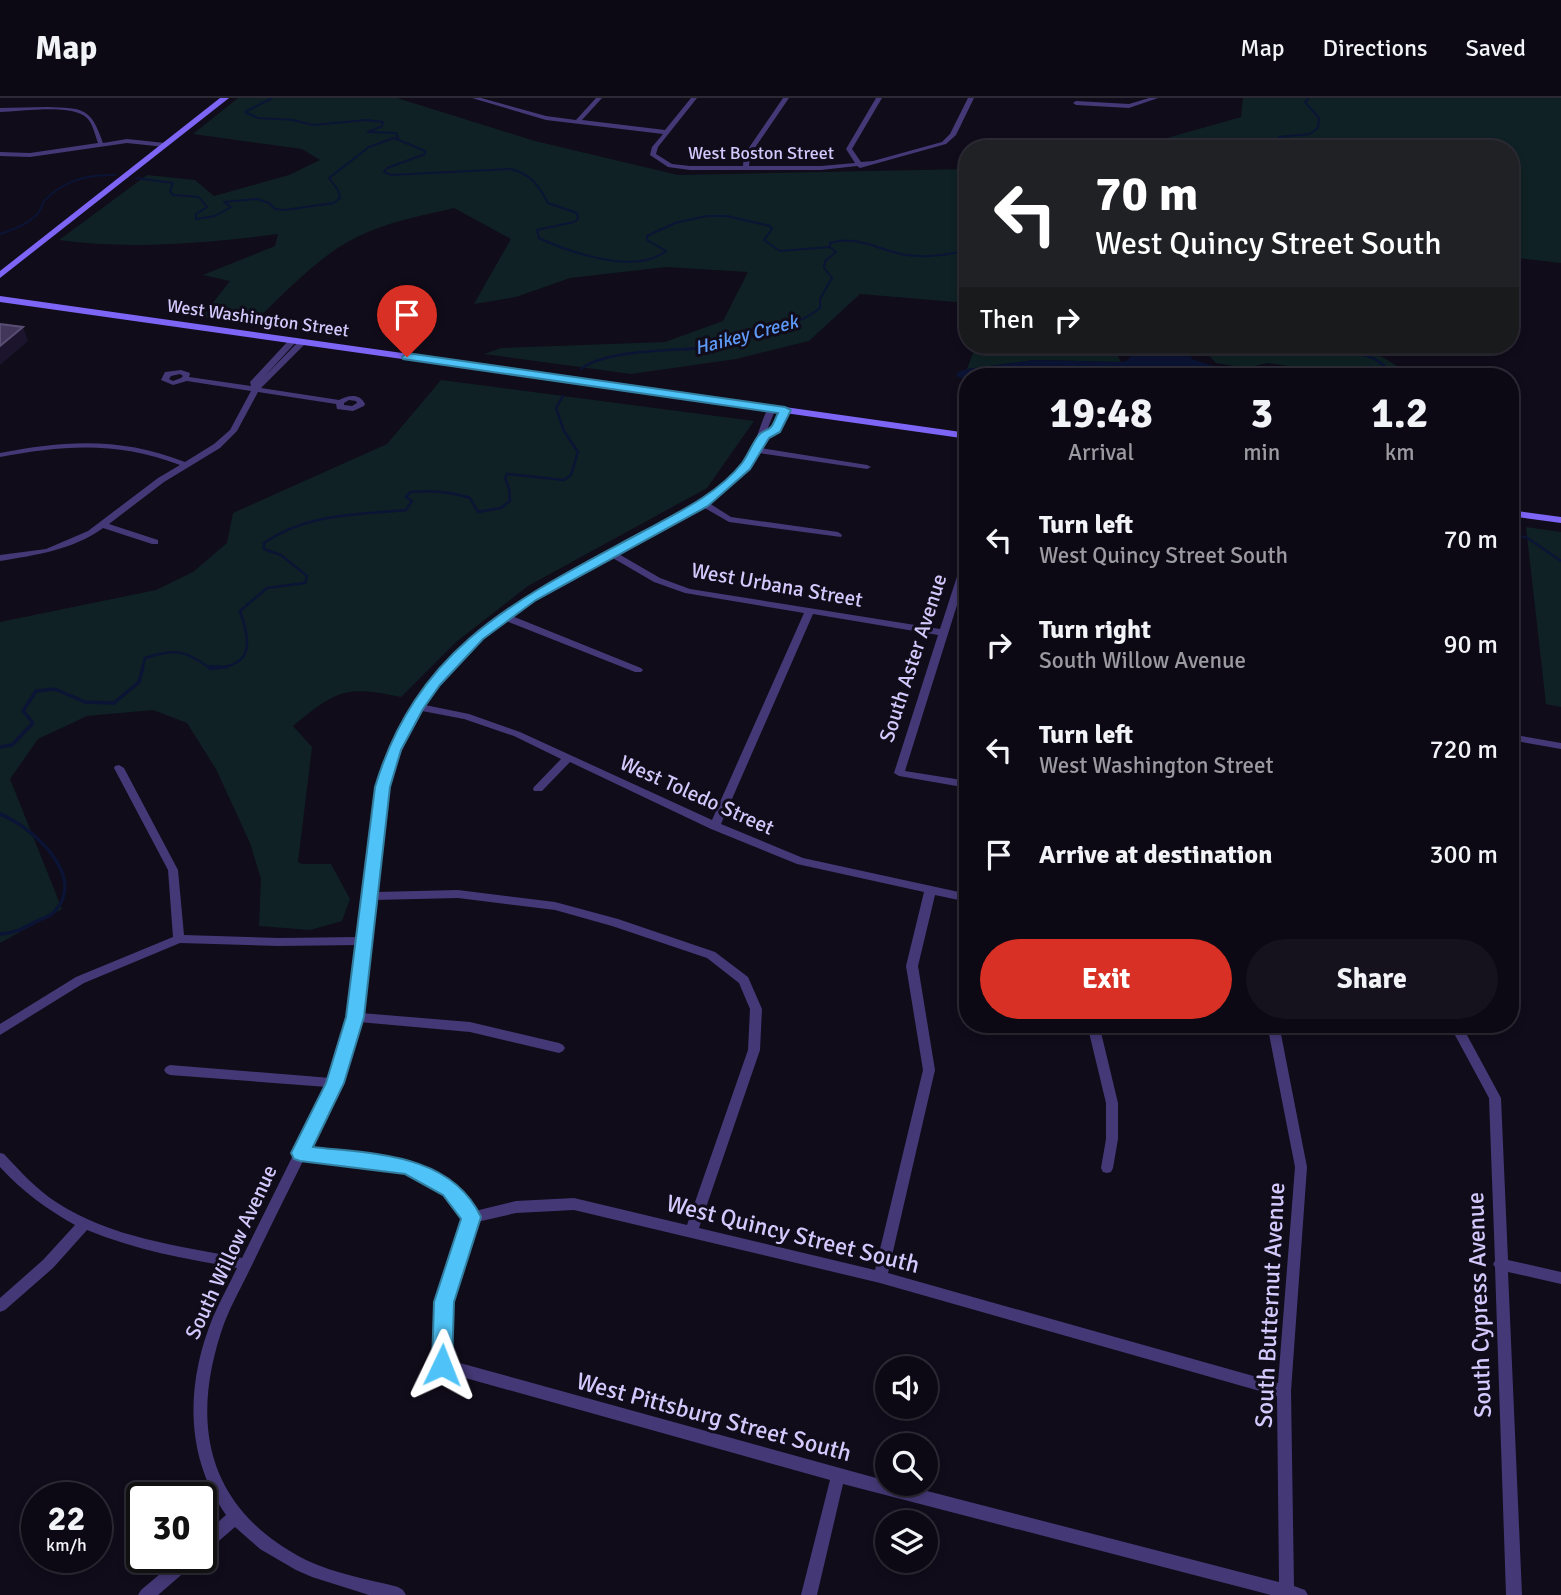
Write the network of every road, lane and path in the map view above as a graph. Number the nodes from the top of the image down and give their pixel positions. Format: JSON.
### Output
{"nodes":[{"id":1,"x":225,"y":98,"type":"edge"},
{"id":2,"x":475,"y":98,"type":"edge"},
{"id":3,"x":505,"y":98,"type":"edge"},
{"id":4,"x":599,"y":98,"type":"edge"},
{"id":5,"x":694,"y":98,"type":"edge"},
{"id":6,"x":786,"y":98,"type":"edge"},
{"id":7,"x":878,"y":98,"type":"edge"},
{"id":8,"x":971,"y":98,"type":"edge"},
{"id":9,"x":1153,"y":100,"type":"edge"},
{"id":10,"x":494,"y":103,"type":"junction"},
{"id":11,"x":1076,"y":103,"type":"dead end"},
{"id":12,"x":0,"y":110,"type":"edge"},
{"id":13,"x":578,"y":122,"type":"junction"},
{"id":14,"x":665,"y":132,"type":"junction"},
{"id":15,"x":101,"y":144,"type":"junction"},
{"id":16,"x":162,"y":148,"type":"junction"},
{"id":17,"x":0,"y":154,"type":"edge"},
{"id":18,"x":860,"y":166,"type":"junction"},
{"id":19,"x":746,"y":168,"type":"junction"},
{"id":20,"x":0,"y":275,"type":"edge"},
{"id":21,"x":0,"y":299,"type":"edge"},
{"id":22,"x":298,"y":341,"type":"junction"},
{"id":23,"x":186,"y":379,"type":"dead end"},
{"id":24,"x":256,"y":389,"type":"junction"},
{"id":25,"x":340,"y":402,"type":"dead end"},
{"id":26,"x":772,"y":408,"type":"junction"},
{"id":27,"x":785,"y":410,"type":"junction"},
{"id":28,"x":764,"y":435,"type":"junction"},
{"id":29,"x":959,"y":435,"type":"edge"},
{"id":30,"x":757,"y":450,"type":"junction"},
{"id":31,"x":0,"y":455,"type":"edge"},
{"id":32,"x":186,"y":465,"type":"junction"},
{"id":33,"x":867,"y":467,"type":"dead end"},
{"id":34,"x":703,"y":503,"type":"junction"},
{"id":35,"x":1519,"y":514,"type":"edge"},
{"id":36,"x":1561,"y":520,"type":"edge"},
{"id":37,"x":104,"y":525,"type":"junction"},
{"id":38,"x":838,"y":535,"type":"dead end"},
{"id":39,"x":155,"y":542,"type":"dead end"},
{"id":40,"x":611,"y":553,"type":"junction"},
{"id":41,"x":0,"y":558,"type":"edge"},
{"id":42,"x":959,"y":584,"type":"edge"},
{"id":43,"x":810,"y":610,"type":"junction"},
{"id":44,"x":503,"y":617,"type":"junction"},
{"id":45,"x":944,"y":633,"type":"junction"},
{"id":46,"x":638,"y":670,"type":"dead end"},
{"id":47,"x":416,"y":707,"type":"junction"},
{"id":48,"x":1519,"y":739,"type":"edge"},
{"id":49,"x":1561,"y":746,"type":"edge"},
{"id":50,"x":568,"y":758,"type":"junction"},
{"id":51,"x":119,"y":768,"type":"dead end"},
{"id":52,"x":959,"y":783,"type":"edge"},
{"id":53,"x":538,"y":789,"type":"dead end"},
{"id":54,"x":715,"y":826,"type":"junction"},
{"id":55,"x":930,"y":891,"type":"junction"},
{"id":56,"x":369,"y":896,"type":"junction"},
{"id":57,"x":959,"y":896,"type":"edge"},
{"id":58,"x":179,"y":939,"type":"junction"},
{"id":59,"x":365,"y":941,"type":"junction"},
{"id":60,"x":355,"y":1017,"type":"junction"},
{"id":61,"x":0,"y":1030,"type":"edge"},
{"id":62,"x":1095,"y":1033,"type":"edge"},
{"id":63,"x":1275,"y":1033,"type":"edge"},
{"id":64,"x":1460,"y":1033,"type":"edge"},
{"id":65,"x":559,"y":1048,"type":"dead end"},
{"id":66,"x":170,"y":1070,"type":"dead end"},
{"id":67,"x":335,"y":1083,"type":"junction"},
{"id":68,"x":300,"y":1153,"type":"junction"},
{"id":69,"x":0,"y":1158,"type":"edge"},
{"id":70,"x":1107,"y":1168,"type":"dead end"},
{"id":71,"x":472,"y":1217,"type":"junction"},
{"id":72,"x":83,"y":1224,"type":"junction"},
{"id":73,"x":692,"y":1231,"type":"junction"},
{"id":74,"x":245,"y":1264,"type":"junction"},
{"id":75,"x":1500,"y":1264,"type":"junction"},
{"id":76,"x":880,"y":1277,"type":"junction"},
{"id":77,"x":1561,"y":1278,"type":"edge"},
{"id":78,"x":0,"y":1306,"type":"edge"},
{"id":79,"x":1284,"y":1391,"type":"junction"},
{"id":80,"x":838,"y":1475,"type":"junction"},
{"id":81,"x":235,"y":1517,"type":"junction"},
{"id":82,"x":217,"y":1533,"type":"edge"},
{"id":83,"x":172,"y":1573,"type":"edge"},
{"id":84,"x":1294,"y":1593,"type":"edge"},
{"id":85,"x":146,"y":1595,"type":"edge"},
{"id":86,"x":398,"y":1595,"type":"edge"},
{"id":87,"x":809,"y":1595,"type":"edge"},
{"id":88,"x":1514,"y":1595,"type":"edge"}],
"edges":[{"from":1,"to":16,"type":"main road"},
{"from":2,"to":10,"type":"street","name":"West Boston Street"},
{"from":3,"to":10,"type":"street"},
{"from":4,"to":13,"type":"street"},
{"from":5,"to":14,"type":"street"},
{"from":6,"to":19,"type":"street"},
{"from":7,"to":18,"type":"street"},
{"from":8,"to":18,"type":"street"},
{"from":9,"to":11,"type":"street"},
{"from":10,"to":13,"type":"street","name":"West Boston Street"},
{"from":12,"to":15,"type":"street"},
{"from":13,"to":14,"type":"street","name":"West Boston Street"},
{"from":14,"to":19,"type":"street","name":"West Boston Street"},
{"from":15,"to":16,"type":"street"},
{"from":15,"to":17,"type":"street"},
{"from":16,"to":20,"type":"main road"},
{"from":18,"to":19,"type":"street","name":"West Boston Street"},
{"from":21,"to":22,"type":"main road","name":"West Washington Street"},
{"from":22,"to":24,"type":"street"},
{"from":22,"to":26,"type":"main road","name":"West Washington Street"},
{"from":23,"to":24,"type":"street"},
{"from":24,"to":25,"type":"street"},
{"from":24,"to":32,"type":"street"},
{"from":26,"to":27,"type":"main road","name":"West Washington Street"},
{"from":26,"to":28,"type":"street","name":"South Willow Avenue"},
{"from":27,"to":28,"type":"street","name":"South Willow Avenue"},
{"from":27,"to":29,"type":"main road","name":"West Washington Street"},
{"from":28,"to":30,"type":"street","name":"South Willow Avenue"},
{"from":30,"to":33,"type":"street"},
{"from":30,"to":34,"type":"street","name":"South Willow Avenue"},
{"from":31,"to":32,"type":"street"},
{"from":32,"to":37,"type":"street"},
{"from":34,"to":38,"type":"street"},
{"from":34,"to":40,"type":"street","name":"South Willow Avenue"},
{"from":35,"to":36,"type":"main road"},
{"from":37,"to":39,"type":"street"},
{"from":37,"to":41,"type":"street"},
{"from":40,"to":43,"type":"street","name":"West Urbana Street"},
{"from":40,"to":44,"type":"street","name":"South Willow Avenue"},
{"from":42,"to":45,"type":"street","name":"South Aster Avenue"},
{"from":43,"to":45,"type":"street","name":"West Urbana Street"},
{"from":43,"to":54,"type":"street"},
{"from":44,"to":46,"type":"street"},
{"from":44,"to":47,"type":"street","name":"South Willow Avenue"},
{"from":45,"to":52,"type":"street","name":"South Aster Avenue"},
{"from":47,"to":50,"type":"street","name":"West Toledo Street"},
{"from":47,"to":56,"type":"street","name":"South Willow Avenue"},
{"from":48,"to":49,"type":"street"},
{"from":50,"to":53,"type":"street"},
{"from":50,"to":54,"type":"street","name":"West Toledo Street"},
{"from":51,"to":58,"type":"street"},
{"from":54,"to":55,"type":"street","name":"West Toledo Street"},
{"from":55,"to":57,"type":"street","name":"West Toledo Street"},
{"from":55,"to":76,"type":"street"},
{"from":56,"to":59,"type":"street","name":"South Willow Avenue"},
{"from":56,"to":73,"type":"street"},
{"from":58,"to":59,"type":"street"},
{"from":58,"to":61,"type":"street"},
{"from":59,"to":60,"type":"street","name":"South Willow Avenue"},
{"from":60,"to":65,"type":"street"},
{"from":60,"to":67,"type":"street","name":"South Willow Avenue"},
{"from":62,"to":70,"type":"street"},
{"from":63,"to":79,"type":"street","name":"South Butternut Avenue"},
{"from":64,"to":75,"type":"street","name":"South Cypress Avenue"},
{"from":66,"to":67,"type":"street"},
{"from":67,"to":68,"type":"street","name":"South Willow Avenue"},
{"from":68,"to":71,"type":"street"},
{"from":68,"to":74,"type":"street","name":"South Willow Avenue"},
{"from":69,"to":72,"type":"street"},
{"from":71,"to":73,"type":"street","name":"West Quincy Street South"},
{"from":71,"to":80,"type":"street","name":"West Pittsburg Street South"},
{"from":72,"to":74,"type":"street"},
{"from":72,"to":78,"type":"street"},
{"from":73,"to":76,"type":"street","name":"West Quincy Street South"},
{"from":74,"to":81,"type":"street","name":"South Willow Avenue"},
{"from":75,"to":77,"type":"street"},
{"from":75,"to":88,"type":"street","name":"South Cypress Avenue"},
{"from":76,"to":79,"type":"street","name":"West Quincy Street South"},
{"from":79,"to":84,"type":"street","name":"South Butternut Avenue"},
{"from":80,"to":84,"type":"street","name":"West Pittsburg Street South"},
{"from":80,"to":87,"type":"street"},
{"from":81,"to":82,"type":"street"},
{"from":81,"to":86,"type":"street"},
{"from":83,"to":85,"type":"street"}]}
